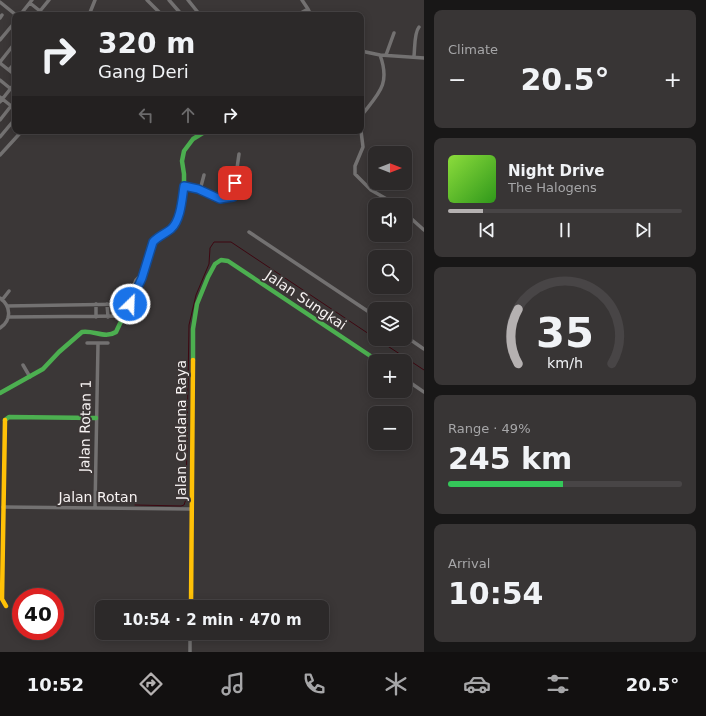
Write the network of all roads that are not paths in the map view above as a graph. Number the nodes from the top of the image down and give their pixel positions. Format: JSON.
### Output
{"nodes":[{"id":1,"x":49,"y":0,"type":"edge"},
{"id":2,"x":95,"y":0,"type":"edge"},
{"id":3,"x":147,"y":0,"type":"edge"},
{"id":4,"x":188,"y":0,"type":"edge"},
{"id":5,"x":302,"y":0,"type":"edge"},
{"id":6,"x":31,"y":1,"type":"edge"},
{"id":7,"x":172,"y":1,"type":"edge"},
{"id":8,"x":0,"y":2,"type":"edge"},
{"id":9,"x":308,"y":9,"type":"junction"},
{"id":10,"x":40,"y":11,"type":"joint"},
{"id":11,"x":12,"y":12,"type":"edge"},
{"id":12,"x":22,"y":12,"type":"edge"},
{"id":13,"x":90,"y":12,"type":"edge"},
{"id":14,"x":159,"y":12,"type":"edge"},
{"id":15,"x":178,"y":12,"type":"edge"},
{"id":16,"x":198,"y":12,"type":"edge"},
{"id":17,"x":302,"y":12,"type":"edge"},
{"id":18,"x":310,"y":12,"type":"edge"},
{"id":19,"x":12,"y":26,"type":"edge"},
{"id":20,"x":419,"y":27,"type":"dead end"},
{"id":21,"x":394,"y":33,"type":"dead end"},
{"id":22,"x":0,"y":40,"type":"edge"},
{"id":23,"x":12,"y":47,"type":"edge"},
{"id":24,"x":364,"y":52,"type":"edge"},
{"id":25,"x":380,"y":55,"type":"junction"},
{"id":26,"x":386,"y":55,"type":"junction"},
{"id":27,"x":414,"y":56,"type":"junction"},
{"id":28,"x":424,"y":58,"type":"edge"},
{"id":29,"x":0,"y":62,"type":"edge"},
{"id":30,"x":12,"y":66,"type":"edge"},
{"id":31,"x":9,"y":70,"type":"junction"},
{"id":32,"x":12,"y":73,"type":"edge"},
{"id":33,"x":0,"y":80,"type":"edge"},
{"id":34,"x":12,"y":87,"type":"edge"},
{"id":35,"x":10,"y":89,"type":"junction"},
{"id":36,"x":1,"y":99,"type":"edge"},
{"id":37,"x":11,"y":106,"type":"joint"},
{"id":38,"x":364,"y":112,"type":"edge"},
{"id":39,"x":0,"y":120,"type":"edge"},
{"id":40,"x":12,"y":123,"type":"edge"},
{"id":41,"x":19,"y":134,"type":"edge"},
{"id":42,"x":202,"y":134,"type":"edge"},
{"id":43,"x":361,"y":134,"type":"edge"},
{"id":44,"x":0,"y":137,"type":"edge"},
{"id":45,"x":239,"y":154,"type":"dead end"},
{"id":46,"x":0,"y":155,"type":"edge"},
{"id":47,"x":204,"y":175,"type":"dead end"},
{"id":48,"x":184,"y":186,"type":"junction"},
{"id":49,"x":200,"y":190,"type":"junction"},
{"id":50,"x":385,"y":198,"type":"edge"},
{"id":51,"x":412,"y":219,"type":"edge"},
{"id":52,"x":424,"y":230,"type":"edge"},
{"id":53,"x":249,"y":232,"type":"dead end"},
{"id":54,"x":221,"y":260,"type":"joint"},
{"id":55,"x":9,"y":291,"type":"dead end"},
{"id":56,"x":1,"y":299,"type":"edge"},
{"id":57,"x":96,"y":304,"type":"junction"},
{"id":58,"x":107,"y":304,"type":"junction"},
{"id":59,"x":128,"y":304,"type":"junction"},
{"id":60,"x":7,"y":306,"type":"junction"},
{"id":61,"x":368,"y":311,"type":"edge"},
{"id":62,"x":124,"y":316,"type":"junction"},
{"id":63,"x":8,"y":317,"type":"junction"},
{"id":64,"x":96,"y":317,"type":"junction"},
{"id":65,"x":108,"y":317,"type":"junction"},
{"id":66,"x":0,"y":328,"type":"edge"},
{"id":67,"x":412,"y":341,"type":"edge"},
{"id":68,"x":86,"y":343,"type":"dead end"},
{"id":69,"x":108,"y":343,"type":"dead end"},
{"id":70,"x":98,"y":344,"type":"junction"},
{"id":71,"x":424,"y":349,"type":"edge"},
{"id":72,"x":368,"y":354,"type":"edge"},
{"id":73,"x":23,"y":365,"type":"dead end"},
{"id":74,"x":30,"y":377,"type":"junction"},
{"id":75,"x":412,"y":384,"type":"edge"},
{"id":76,"x":0,"y":392,"type":"edge"},
{"id":77,"x":424,"y":392,"type":"edge"},
{"id":78,"x":96,"y":418,"type":"junction"},
{"id":79,"x":4,"y":507,"type":"junction"},
{"id":80,"x":94,"y":508,"type":"junction"},
{"id":81,"x":191,"y":509,"type":"junction"},
{"id":82,"x":191,"y":600,"type":"edge"},
{"id":83,"x":6,"y":606,"type":"dead end"},
{"id":84,"x":190,"y":640,"type":"edge"},
{"id":85,"x":190,"y":652,"type":"edge"}],
"edges":[{"from":1,"to":10,"type":"street"},
{"from":2,"to":13,"type":"street"},
{"from":3,"to":14,"type":"street"},
{"from":4,"to":16,"type":"street"},
{"from":5,"to":9,"type":"street"},
{"from":6,"to":10,"type":"street"},
{"from":6,"to":12,"type":"street"},
{"from":7,"to":15,"type":"street"},
{"from":8,"to":11,"type":"street"},
{"from":9,"to":17,"type":"street"},
{"from":9,"to":18,"type":"street"},
{"from":19,"to":22,"type":"street"},
{"from":20,"to":27,"type":"street"},
{"from":21,"to":26,"type":"street"},
{"from":23,"to":29,"type":"street"},
{"from":24,"to":25,"type":"street"},
{"from":25,"to":26,"type":"street"},
{"from":25,"to":38,"type":"street"},
{"from":26,"to":27,"type":"street"},
{"from":27,"to":28,"type":"street"},
{"from":29,"to":31,"type":"street"},
{"from":30,"to":31,"type":"street"},
{"from":31,"to":32,"type":"street"},
{"from":33,"to":35,"type":"street"},
{"from":34,"to":35,"type":"street"},
{"from":35,"to":36,"type":"street"},
{"from":36,"to":37,"type":"street"},
{"from":37,"to":39,"type":"street"},
{"from":40,"to":44,"type":"street"},
{"from":41,"to":46,"type":"street"},
{"from":42,"to":48,"type":"street"},
{"from":43,"to":50,"type":"street"},
{"from":45,"to":49,"type":"street"},
{"from":47,"to":49,"type":"street"},
{"from":48,"to":49,"type":"street"},
{"from":48,"to":59,"type":"street"},
{"from":51,"to":52,"type":"street"},
{"from":53,"to":61,"type":"street"},
{"from":54,"to":72,"type":"street","name":"Jalan Sungkai"},
{"from":54,"to":81,"type":"street","name":"Jalan Cendana Raya"},
{"from":55,"to":56,"type":"street"},
{"from":56,"to":60,"type":"street"},
{"from":57,"to":58,"type":"street"},
{"from":57,"to":60,"type":"street"},
{"from":57,"to":64,"type":"street"},
{"from":58,"to":59,"type":"street"},
{"from":58,"to":65,"type":"street"},
{"from":59,"to":62,"type":"street"},
{"from":60,"to":63,"type":"street"},
{"from":62,"to":65,"type":"street"},
{"from":62,"to":74,"type":"street"},
{"from":63,"to":64,"type":"street"},
{"from":63,"to":66,"type":"street"},
{"from":64,"to":65,"type":"street"},
{"from":67,"to":71,"type":"street"},
{"from":68,"to":70,"type":"street"},
{"from":69,"to":70,"type":"street"},
{"from":70,"to":78,"type":"street","name":"Jalan Rotan 1"},
{"from":73,"to":74,"type":"street"},
{"from":74,"to":76,"type":"street"},
{"from":75,"to":77,"type":"street"},
{"from":78,"to":79,"type":"street"},
{"from":78,"to":80,"type":"street","name":"Jalan Rotan 1"},
{"from":79,"to":80,"type":"street","name":"Jalan Rotan"},
{"from":79,"to":83,"type":"street"},
{"from":80,"to":81,"type":"street","name":"Jalan Rotan"},
{"from":81,"to":82,"type":"street","name":"Jalan Cendana Raya"},
{"from":84,"to":85,"type":"street"}]}
